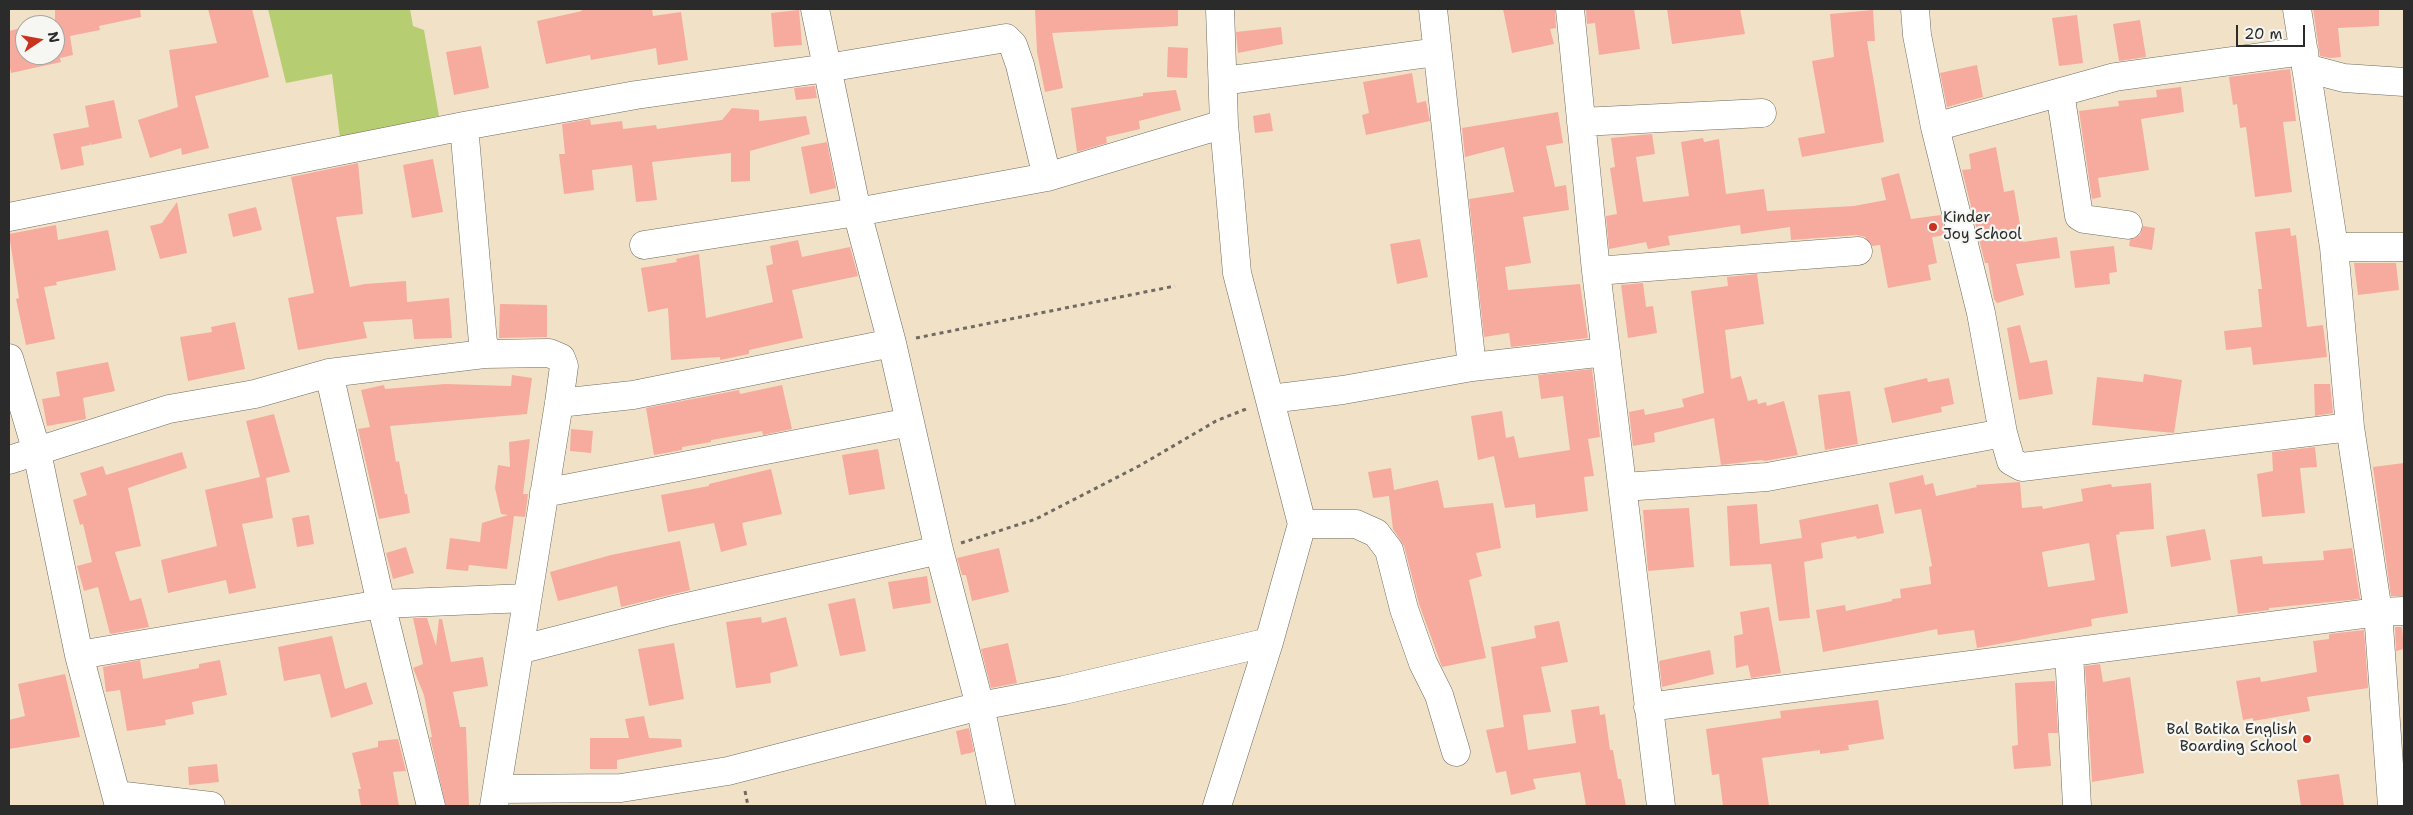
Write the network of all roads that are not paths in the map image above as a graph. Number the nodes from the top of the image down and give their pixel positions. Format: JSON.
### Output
{"nodes":[{"id":1,"x":815,"y":9,"type":"edge"},
{"id":2,"x":1220,"y":9,"type":"edge"},
{"id":3,"x":1433,"y":9,"type":"edge"},
{"id":4,"x":1570,"y":9,"type":"edge"},
{"id":5,"x":1915,"y":9,"type":"edge"},
{"id":6,"x":2297,"y":9,"type":"edge"},
{"id":7,"x":1438,"y":52,"type":"junction"},
{"id":8,"x":2305,"y":59,"type":"junction"},
{"id":9,"x":827,"y":68,"type":"junction"},
{"id":10,"x":1223,"y":81,"type":"junction"},
{"id":11,"x":2404,"y":82,"type":"edge"},
{"id":12,"x":2060,"y":92,"type":"junction"},
{"id":13,"x":1762,"y":113,"type":"dead end"},
{"id":14,"x":1580,"y":122,"type":"junction"},
{"id":15,"x":1224,"y":124,"type":"junction"},
{"id":16,"x":464,"y":126,"type":"junction"},
{"id":17,"x":1935,"y":127,"type":"junction"},
{"id":18,"x":1047,"y":177,"type":"junction"},
{"id":19,"x":857,"y":212,"type":"junction"},
{"id":20,"x":9,"y":217,"type":"edge"},
{"id":21,"x":2128,"y":225,"type":"dead end"},
{"id":22,"x":644,"y":245,"type":"dead end"},
{"id":23,"x":2334,"y":247,"type":"junction"},
{"id":24,"x":2404,"y":247,"type":"edge"},
{"id":25,"x":1858,"y":251,"type":"dead end"},
{"id":26,"x":1596,"y":271,"type":"junction"},
{"id":27,"x":892,"y":343,"type":"junction"},
{"id":28,"x":1606,"y":352,"type":"junction"},
{"id":29,"x":484,"y":354,"type":"junction"},
{"id":30,"x":9,"y":358,"type":"edge"},
{"id":31,"x":1472,"y":367,"type":"junction"},
{"id":32,"x":329,"y":373,"type":"junction"},
{"id":33,"x":1270,"y":399,"type":"junction"},
{"id":34,"x":559,"y":403,"type":"junction"},
{"id":35,"x":910,"y":422,"type":"junction"},
{"id":36,"x":2350,"y":427,"type":"junction"},
{"id":37,"x":2003,"y":434,"type":"junction"},
{"id":38,"x":36,"y":452,"type":"junction"},
{"id":39,"x":9,"y":460,"type":"edge"},
{"id":40,"x":1624,"y":487,"type":"junction"},
{"id":41,"x":544,"y":492,"type":"junction"},
{"id":42,"x":1302,"y":524,"type":"junction"},
{"id":43,"x":939,"y":550,"type":"junction"},
{"id":44,"x":527,"y":598,"type":"junction"},
{"id":45,"x":381,"y":604,"type":"junction"},
{"id":46,"x":2391,"y":612,"type":"edge"},
{"id":47,"x":1269,"y":642,"type":"junction"},
{"id":48,"x":519,"y":650,"type":"junction"},
{"id":49,"x":2069,"y":652,"type":"junction"},
{"id":50,"x":79,"y":655,"type":"junction"},
{"id":51,"x":980,"y":706,"type":"junction"},
{"id":52,"x":1648,"y":707,"type":"junction"},
{"id":53,"x":1456,"y":752,"type":"dead end"},
{"id":54,"x":622,"y":797,"type":"edge"},
{"id":55,"x":496,"y":798,"type":"edge"},
{"id":56,"x":117,"y":801,"type":"edge"},
{"id":57,"x":211,"y":806,"type":"edge"},
{"id":58,"x":431,"y":806,"type":"edge"},
{"id":59,"x":1002,"y":806,"type":"edge"},
{"id":60,"x":1216,"y":806,"type":"edge"},
{"id":61,"x":1661,"y":806,"type":"edge"},
{"id":62,"x":2077,"y":806,"type":"edge"},
{"id":63,"x":2392,"y":806,"type":"edge"}],
"edges":[{"from":1,"to":9,"type":"street"},
{"from":2,"to":10,"type":"street"},
{"from":3,"to":7,"type":"street"},
{"from":4,"to":14,"type":"street"},
{"from":5,"to":17,"type":"street"},
{"from":6,"to":8,"type":"street"},
{"from":7,"to":10,"type":"street"},
{"from":7,"to":31,"type":"street"},
{"from":8,"to":11,"type":"street"},
{"from":8,"to":12,"type":"street"},
{"from":8,"to":23,"type":"street"},
{"from":9,"to":16,"type":"street"},
{"from":9,"to":18,"type":"street"},
{"from":9,"to":19,"type":"street"},
{"from":10,"to":15,"type":"street"},
{"from":12,"to":17,"type":"street"},
{"from":12,"to":21,"type":"street"},
{"from":13,"to":14,"type":"street"},
{"from":14,"to":26,"type":"street"},
{"from":15,"to":18,"type":"street"},
{"from":15,"to":33,"type":"street"},
{"from":16,"to":20,"type":"street"},
{"from":16,"to":29,"type":"street"},
{"from":17,"to":37,"type":"street"},
{"from":18,"to":19,"type":"street"},
{"from":19,"to":22,"type":"street"},
{"from":19,"to":27,"type":"street"},
{"from":23,"to":24,"type":"street"},
{"from":23,"to":36,"type":"street"},
{"from":25,"to":26,"type":"street"},
{"from":26,"to":28,"type":"street"},
{"from":27,"to":34,"type":"street"},
{"from":27,"to":35,"type":"street"},
{"from":28,"to":31,"type":"street"},
{"from":28,"to":40,"type":"street"},
{"from":29,"to":32,"type":"street"},
{"from":29,"to":34,"type":"street"},
{"from":30,"to":38,"type":"street"},
{"from":31,"to":33,"type":"street"},
{"from":32,"to":38,"type":"street"},
{"from":32,"to":45,"type":"street"},
{"from":33,"to":42,"type":"street"},
{"from":34,"to":41,"type":"street"},
{"from":35,"to":41,"type":"street"},
{"from":35,"to":43,"type":"street"},
{"from":36,"to":37,"type":"street"},
{"from":36,"to":46,"type":"street"},
{"from":37,"to":40,"type":"street"},
{"from":38,"to":39,"type":"street"},
{"from":38,"to":50,"type":"street"},
{"from":40,"to":52,"type":"street"},
{"from":41,"to":44,"type":"street"},
{"from":42,"to":47,"type":"street"},
{"from":42,"to":53,"type":"street"},
{"from":43,"to":48,"type":"street"},
{"from":43,"to":51,"type":"street"},
{"from":44,"to":45,"type":"street"},
{"from":44,"to":48,"type":"street"},
{"from":45,"to":50,"type":"street"},
{"from":45,"to":58,"type":"street"},
{"from":46,"to":49,"type":"street"},
{"from":46,"to":63,"type":"street"},
{"from":47,"to":51,"type":"street"},
{"from":47,"to":60,"type":"street"},
{"from":48,"to":55,"type":"street"},
{"from":49,"to":52,"type":"street"},
{"from":49,"to":62,"type":"street"},
{"from":50,"to":56,"type":"street"},
{"from":51,"to":54,"type":"street"},
{"from":51,"to":59,"type":"street"},
{"from":52,"to":61,"type":"street"},
{"from":54,"to":55,"type":"street"},
{"from":56,"to":57,"type":"street"}]}
